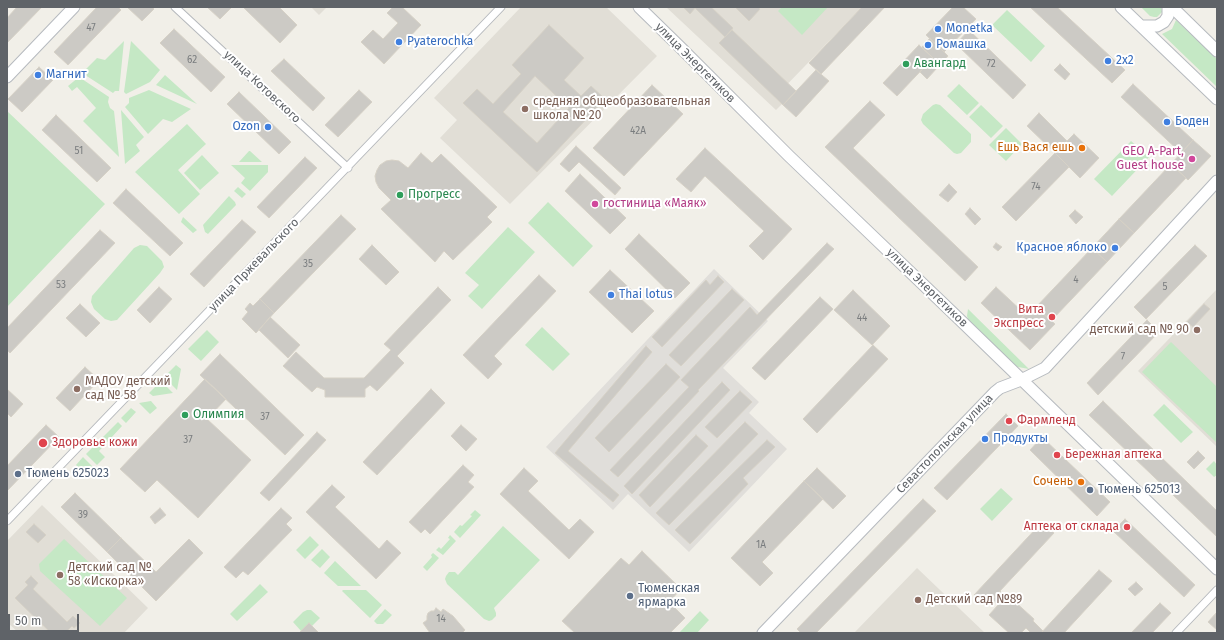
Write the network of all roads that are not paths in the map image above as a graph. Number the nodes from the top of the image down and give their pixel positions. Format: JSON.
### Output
{"nodes":[{"id":1,"x":74,"y":7,"type":"edge"},
{"id":2,"x":175,"y":7,"type":"edge"},
{"id":3,"x":501,"y":7,"type":"edge"},
{"id":4,"x":639,"y":7,"type":"edge"},
{"id":5,"x":1122,"y":7,"type":"edge"},
{"id":6,"x":1168,"y":7,"type":"edge"},
{"id":7,"x":1172,"y":7,"type":"edge"},
{"id":8,"x":1141,"y":26,"type":"junction"},
{"id":9,"x":1217,"y":51,"type":"edge"},
{"id":10,"x":7,"y":77,"type":"edge"},
{"id":11,"x":1217,"y":99,"type":"edge"},
{"id":12,"x":348,"y":168,"type":"junction"},
{"id":13,"x":1217,"y":181,"type":"edge"},
{"id":14,"x":1021,"y":380,"type":"junction"},
{"id":15,"x":7,"y":521,"type":"edge"},
{"id":16,"x":1217,"y":569,"type":"edge"},
{"id":17,"x":1217,"y":590,"type":"edge"},
{"id":18,"x":764,"y":633,"type":"edge"},
{"id":19,"x":1176,"y":633,"type":"edge"}],
"edges":[{"from":1,"to":10,"type":"street"},
{"from":2,"to":12,"type":"street","name":"улица Котовского"},
{"from":3,"to":12,"type":"street","name":"улица Пржевальского"},
{"from":4,"to":14,"type":"street","name":"улица Энергетиков"},
{"from":5,"to":8,"type":"street"},
{"from":6,"to":8,"type":"street"},
{"from":7,"to":9,"type":"street"},
{"from":8,"to":11,"type":"street"},
{"from":12,"to":15,"type":"street","name":"улица Пржевальского"},
{"from":13,"to":14,"type":"street","name":"Севастопольская улица"},
{"from":14,"to":16,"type":"street","name":"улица Энергетиков"},
{"from":14,"to":18,"type":"street","name":"Севастопольская улица"},
{"from":17,"to":19,"type":"street"}]}
